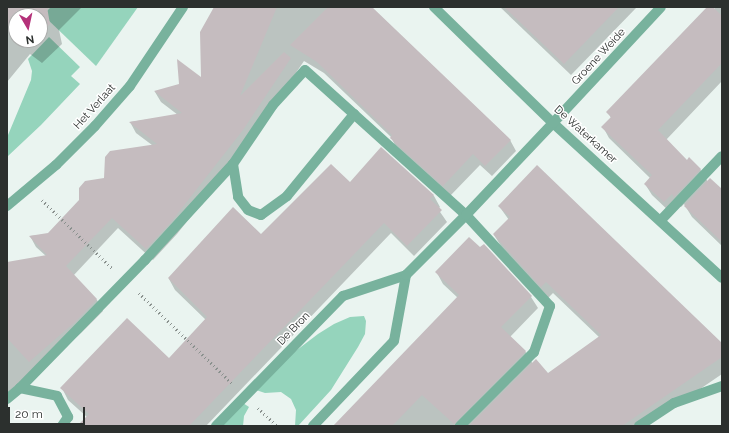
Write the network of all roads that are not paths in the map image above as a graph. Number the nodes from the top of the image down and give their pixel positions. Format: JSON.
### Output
{"nodes":[{"id":1,"x":183,"y":7,"type":"edge"},
{"id":2,"x":434,"y":7,"type":"edge"},
{"id":3,"x":661,"y":7,"type":"edge"},
{"id":4,"x":354,"y":114,"type":"junction"},
{"id":5,"x":553,"y":123,"type":"junction"},
{"id":6,"x":722,"y":156,"type":"edge"},
{"id":7,"x":233,"y":164,"type":"junction"},
{"id":8,"x":7,"y":206,"type":"edge"},
{"id":9,"x":466,"y":215,"type":"junction"},
{"id":10,"x":661,"y":220,"type":"junction"},
{"id":11,"x":406,"y":274,"type":"junction"},
{"id":12,"x":722,"y":278,"type":"edge"},
{"id":13,"x":722,"y":386,"type":"edge"},
{"id":14,"x":20,"y":388,"type":"junction"},
{"id":15,"x":7,"y":399,"type":"edge"},
{"id":16,"x":62,"y":426,"type":"edge"},
{"id":17,"x":216,"y":426,"type":"edge"},
{"id":18,"x":313,"y":426,"type":"edge"},
{"id":19,"x":460,"y":426,"type":"edge"},
{"id":20,"x":639,"y":426,"type":"edge"}],
"edges":[{"from":1,"to":8,"type":"street","name":"Het Verlaat"},
{"from":2,"to":5,"type":"street","name":"De Waterkamer"},
{"from":3,"to":5,"type":"street","name":"Groene Weide"},
{"from":4,"to":7,"type":"street"},
{"from":4,"to":7,"type":"street"},
{"from":4,"to":9,"type":"street"},
{"from":5,"to":9,"type":"street","name":"De Bron"},
{"from":5,"to":10,"type":"street","name":"De Waterkamer"},
{"from":6,"to":10,"type":"street"},
{"from":7,"to":14,"type":"street"},
{"from":9,"to":11,"type":"street","name":"De Bron"},
{"from":9,"to":19,"type":"street"},
{"from":10,"to":12,"type":"street","name":"De Waterkamer"},
{"from":11,"to":17,"type":"street","name":"De Bron"},
{"from":11,"to":18,"type":"street"},
{"from":13,"to":20,"type":"street"},
{"from":14,"to":15,"type":"street"},
{"from":14,"to":16,"type":"street"}]}
